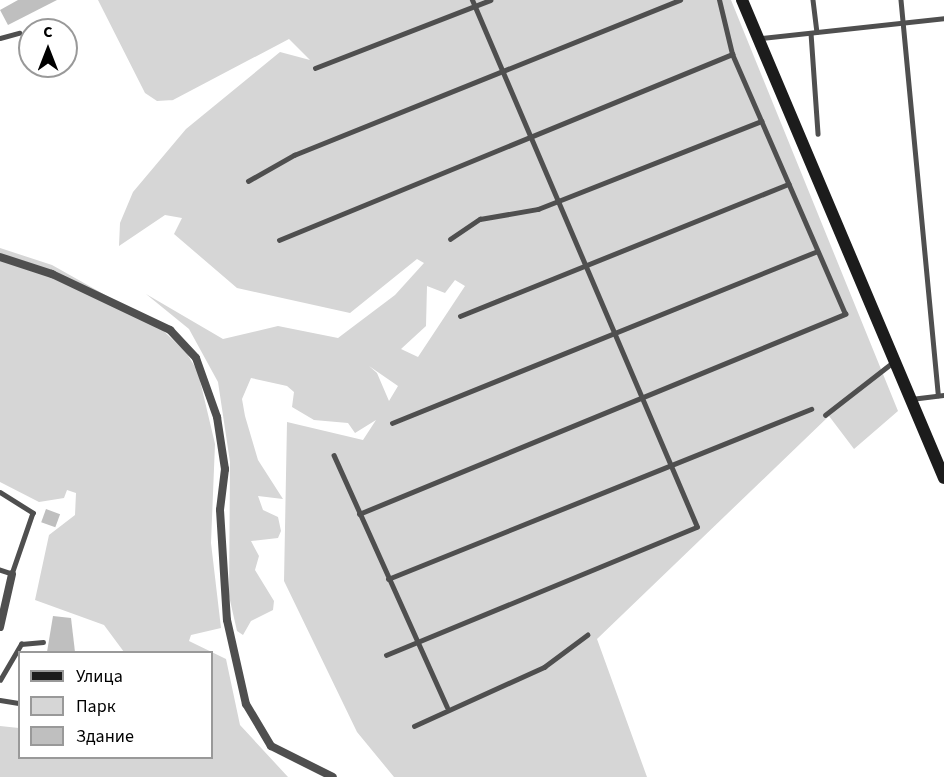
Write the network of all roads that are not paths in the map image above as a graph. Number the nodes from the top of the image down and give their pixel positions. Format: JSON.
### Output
{"nodes":[{"id":1,"x":472,"y":0,"type":"edge"},
{"id":2,"x":490,"y":0,"type":"edge"},
{"id":3,"x":680,"y":0,"type":"edge"},
{"id":4,"x":719,"y":0,"type":"edge"},
{"id":5,"x":742,"y":0,"type":"edge"},
{"id":6,"x":813,"y":0,"type":"edge"},
{"id":7,"x":901,"y":0,"type":"edge"},
{"id":8,"x":474,"y":6,"type":"junction"},
{"id":9,"x":944,"y":18,"type":"edge"},
{"id":10,"x":903,"y":22,"type":"junction"},
{"id":11,"x":18,"y":33,"type":"edge"},
{"id":12,"x":814,"y":33,"type":"junction"},
{"id":13,"x":0,"y":38,"type":"edge"},
{"id":14,"x":755,"y":39,"type":"junction"},
{"id":15,"x":732,"y":54,"type":"junction"},
{"id":16,"x":315,"y":68,"type":"dead end"},
{"id":17,"x":502,"y":72,"type":"junction"},
{"id":18,"x":761,"y":121,"type":"junction"},
{"id":19,"x":818,"y":134,"type":"dead end"},
{"id":20,"x":530,"y":136,"type":"junction"},
{"id":21,"x":248,"y":181,"type":"dead end"},
{"id":22,"x":788,"y":184,"type":"junction"},
{"id":23,"x":557,"y":201,"type":"junction"},
{"id":24,"x":450,"y":238,"type":"dead end"},
{"id":25,"x":279,"y":240,"type":"dead end"},
{"id":26,"x":817,"y":251,"type":"junction"},
{"id":27,"x":0,"y":258,"type":"edge"},
{"id":28,"x":586,"y":267,"type":"junction"},
{"id":29,"x":460,"y":316,"type":"dead end"},
{"id":30,"x":614,"y":332,"type":"junction"},
{"id":31,"x":892,"y":363,"type":"junction"},
{"id":32,"x":941,"y":395,"type":"edge"},
{"id":33,"x":642,"y":399,"type":"junction"},
{"id":34,"x":907,"y":399,"type":"junction"},
{"id":35,"x":811,"y":409,"type":"dead end"},
{"id":36,"x":825,"y":415,"type":"dead end"},
{"id":37,"x":392,"y":423,"type":"dead end"},
{"id":38,"x":334,"y":455,"type":"dead end"},
{"id":39,"x":670,"y":465,"type":"junction"},
{"id":40,"x":944,"y":478,"type":"edge"},
{"id":41,"x":0,"y":492,"type":"edge"},
{"id":42,"x":358,"y":514,"type":"junction"},
{"id":43,"x":0,"y":570,"type":"edge"},
{"id":44,"x":12,"y":574,"type":"junction"},
{"id":45,"x":388,"y":579,"type":"junction"},
{"id":46,"x":0,"y":627,"type":"edge"},
{"id":47,"x":587,"y":635,"type":"dead end"},
{"id":48,"x":44,"y":642,"type":"dead end"},
{"id":49,"x":418,"y":642,"type":"junction"},
{"id":50,"x":386,"y":655,"type":"dead end"},
{"id":51,"x":0,"y":680,"type":"edge"},
{"id":52,"x":0,"y":700,"type":"edge"},
{"id":53,"x":18,"y":703,"type":"edge"},
{"id":54,"x":447,"y":707,"type":"junction"},
{"id":55,"x":414,"y":726,"type":"dead end"},
{"id":56,"x":333,"y":777,"type":"edge"}],
"edges":[{"from":1,"to":8,"type":"lane"},
{"from":2,"to":8,"type":"lane"},
{"from":3,"to":17,"type":"lane"},
{"from":4,"to":15,"type":"lane"},
{"from":5,"to":14,"type":"street"},
{"from":6,"to":12,"type":"lane"},
{"from":7,"to":10,"type":"lane"},
{"from":8,"to":16,"type":"lane"},
{"from":8,"to":17,"type":"lane"},
{"from":9,"to":10,"type":"lane"},
{"from":10,"to":12,"type":"lane"},
{"from":10,"to":32,"type":"lane"},
{"from":11,"to":13,"type":"lane"},
{"from":12,"to":14,"type":"lane"},
{"from":12,"to":19,"type":"lane"},
{"from":14,"to":31,"type":"street"},
{"from":15,"to":18,"type":"lane"},
{"from":15,"to":20,"type":"lane"},
{"from":17,"to":20,"type":"lane"},
{"from":17,"to":21,"type":"lane"},
{"from":18,"to":22,"type":"lane"},
{"from":18,"to":23,"type":"lane"},
{"from":20,"to":23,"type":"lane"},
{"from":20,"to":25,"type":"lane"},
{"from":22,"to":26,"type":"lane"},
{"from":22,"to":28,"type":"lane"},
{"from":23,"to":24,"type":"lane"},
{"from":23,"to":28,"type":"lane"},
{"from":26,"to":30,"type":"lane"},
{"from":26,"to":33,"type":"lane"},
{"from":27,"to":56,"type":"street"},
{"from":28,"to":29,"type":"lane"},
{"from":28,"to":30,"type":"lane"},
{"from":30,"to":33,"type":"lane"},
{"from":30,"to":37,"type":"lane"},
{"from":31,"to":34,"type":"street"},
{"from":31,"to":36,"type":"lane"},
{"from":32,"to":34,"type":"lane"},
{"from":33,"to":39,"type":"lane"},
{"from":33,"to":42,"type":"lane"},
{"from":34,"to":40,"type":"street"},
{"from":35,"to":39,"type":"lane"},
{"from":38,"to":42,"type":"lane"},
{"from":39,"to":45,"type":"lane"},
{"from":39,"to":49,"type":"lane"},
{"from":41,"to":44,"type":"lane"},
{"from":42,"to":45,"type":"lane"},
{"from":43,"to":44,"type":"lane"},
{"from":44,"to":46,"type":"street"},
{"from":45,"to":49,"type":"lane"},
{"from":47,"to":54,"type":"lane"},
{"from":48,"to":51,"type":"lane"},
{"from":49,"to":50,"type":"lane"},
{"from":49,"to":54,"type":"lane"},
{"from":52,"to":53,"type":"lane"},
{"from":54,"to":55,"type":"lane"}]}
